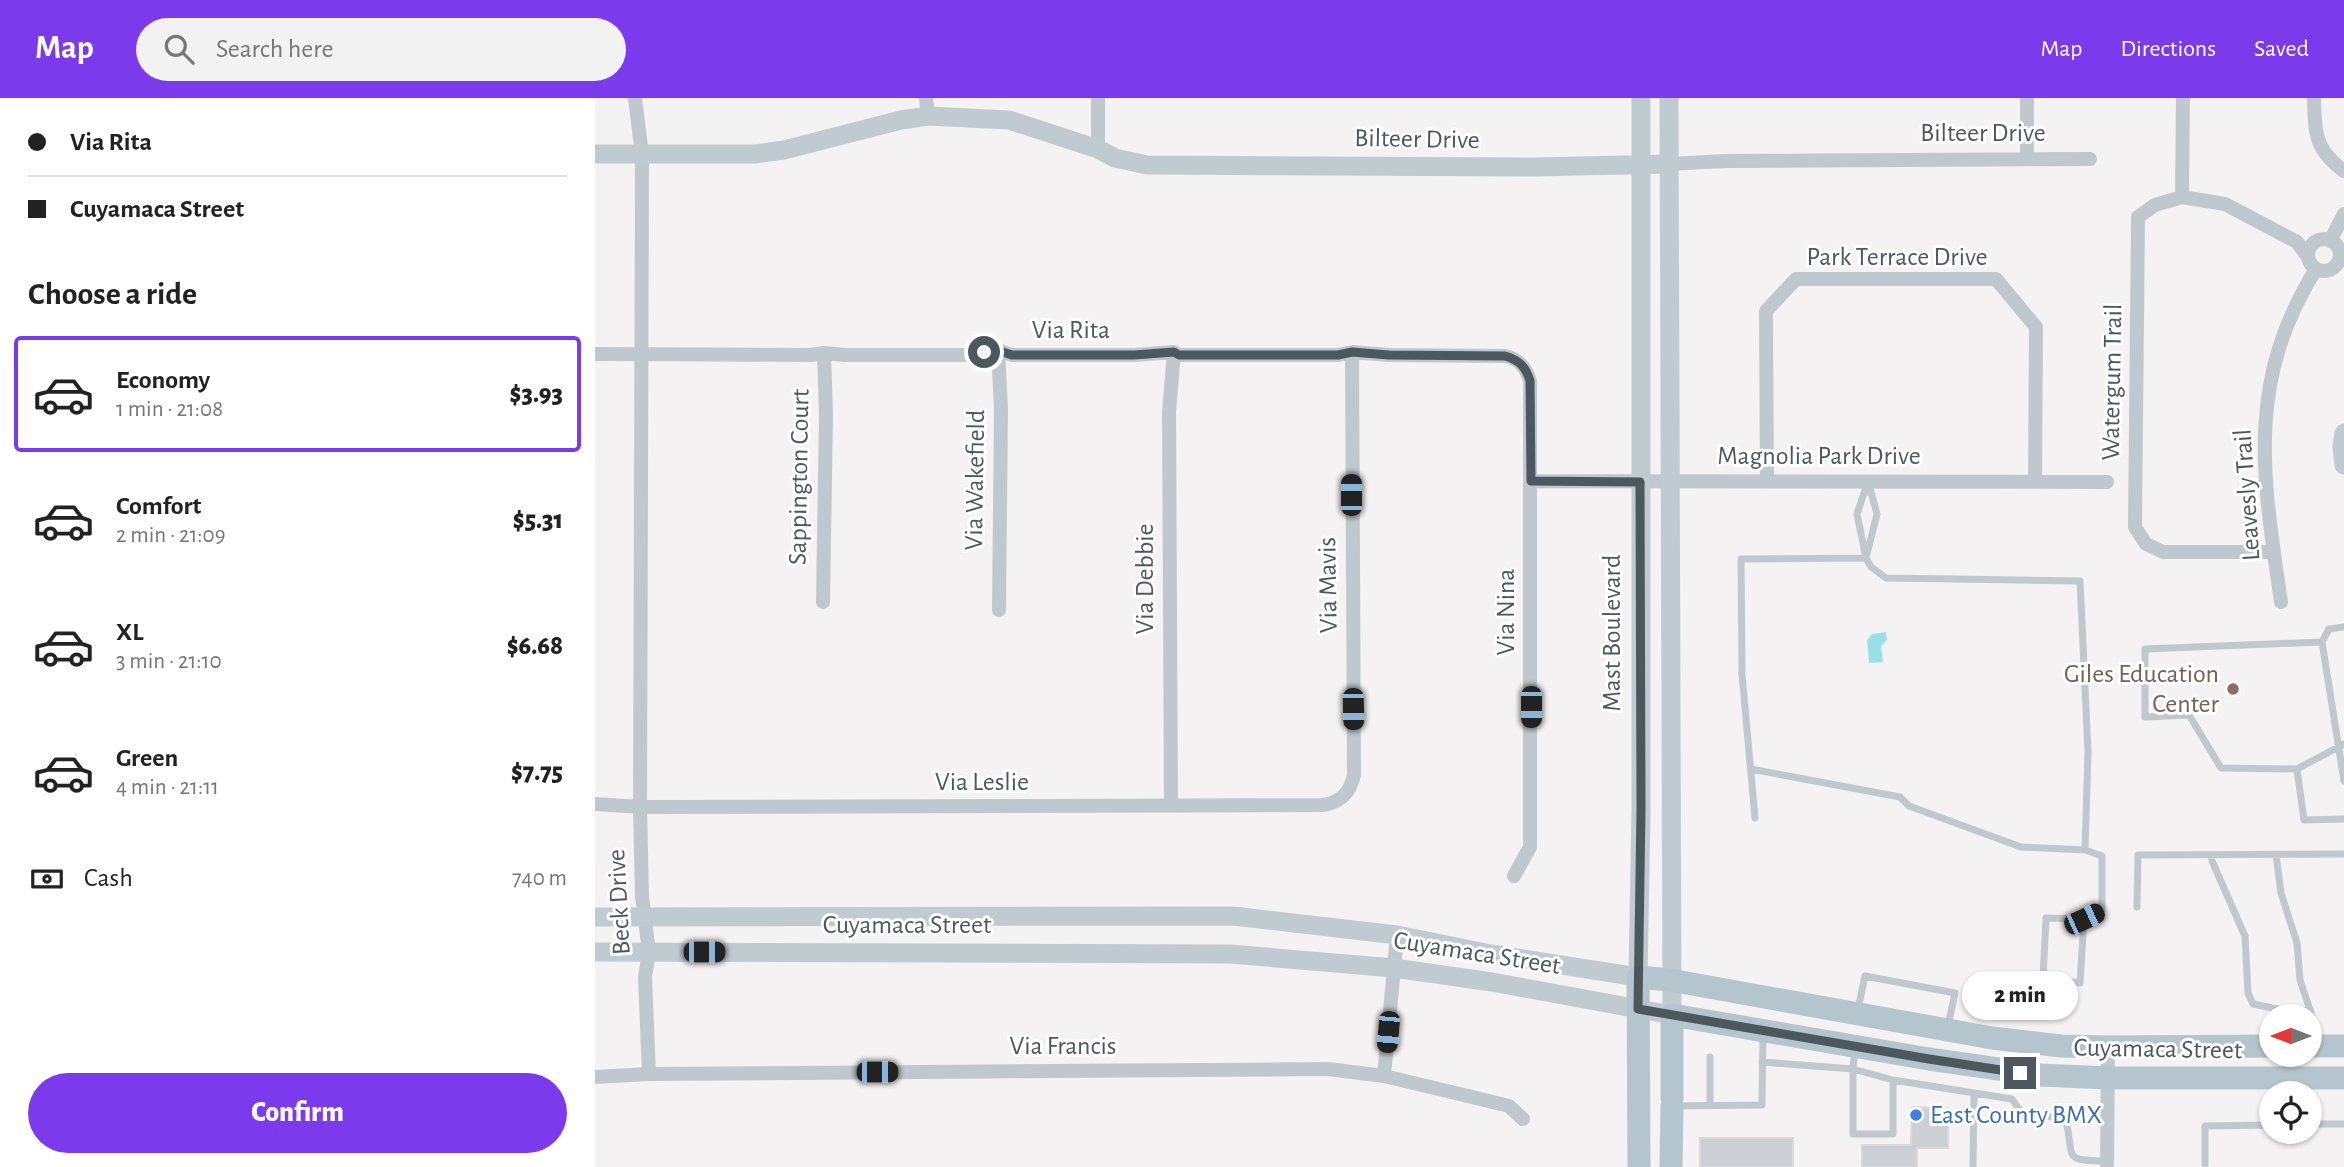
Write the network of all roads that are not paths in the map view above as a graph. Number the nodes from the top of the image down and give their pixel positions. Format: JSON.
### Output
{"nodes":[{"id":1,"x":635,"y":98,"type":"edge"},
{"id":2,"x":1098,"y":98,"type":"edge"},
{"id":3,"x":1641,"y":98,"type":"edge"},
{"id":4,"x":1669,"y":98,"type":"edge"},
{"id":5,"x":2027,"y":98,"type":"edge"},
{"id":6,"x":2183,"y":98,"type":"edge"},
{"id":7,"x":2314,"y":98,"type":"edge"},
{"id":8,"x":927,"y":107,"type":"edge"},
{"id":9,"x":1098,"y":149,"type":"junction"},
{"id":10,"x":595,"y":154,"type":"edge"},
{"id":11,"x":642,"y":155,"type":"junction"},
{"id":12,"x":2027,"y":159,"type":"junction"},
{"id":13,"x":2090,"y":159,"type":"dead end"},
{"id":14,"x":1668,"y":164,"type":"junction"},
{"id":15,"x":1641,"y":165,"type":"junction"},
{"id":16,"x":2344,"y":171,"type":"edge"},
{"id":17,"x":2182,"y":197,"type":"junction"},
{"id":18,"x":2344,"y":214,"type":"edge"},
{"id":19,"x":2297,"y":242,"type":"junction"},
{"id":20,"x":2333,"y":249,"type":"edge"},
{"id":21,"x":2317,"y":266,"type":"junction"},
{"id":22,"x":2344,"y":273,"type":"edge"},
{"id":23,"x":997,"y":350,"type":"junction"},
{"id":24,"x":824,"y":352,"type":"junction"},
{"id":25,"x":1174,"y":352,"type":"junction"},
{"id":26,"x":1352,"y":352,"type":"junction"},
{"id":27,"x":595,"y":354,"type":"edge"},
{"id":28,"x":640,"y":354,"type":"junction"},
{"id":29,"x":1505,"y":356,"type":"joint"},
{"id":30,"x":2344,"y":433,"type":"edge"},
{"id":31,"x":2344,"y":465,"type":"edge"},
{"id":32,"x":2035,"y":480,"type":"junction"},
{"id":33,"x":1531,"y":481,"type":"junction"},
{"id":34,"x":1669,"y":481,"type":"junction"},
{"id":35,"x":1767,"y":481,"type":"junction"},
{"id":36,"x":1868,"y":481,"type":"junction"},
{"id":37,"x":1640,"y":482,"type":"junction"},
{"id":38,"x":2107,"y":482,"type":"dead end"},
{"id":39,"x":2274,"y":552,"type":"junction"},
{"id":40,"x":1865,"y":558,"type":"junction"},
{"id":41,"x":823,"y":602,"type":"dead end"},
{"id":42,"x":2281,"y":602,"type":"dead end"},
{"id":43,"x":999,"y":610,"type":"dead end"},
{"id":44,"x":2344,"y":627,"type":"edge"},
{"id":45,"x":2322,"y":642,"type":"junction"},
{"id":46,"x":2341,"y":744,"type":"edge"},
{"id":47,"x":1751,"y":769,"type":"junction"},
{"id":48,"x":2297,"y":769,"type":"junction"},
{"id":49,"x":1354,"y":775,"type":"joint"},
{"id":50,"x":2344,"y":781,"type":"edge"},
{"id":51,"x":595,"y":804,"type":"edge"},
{"id":52,"x":1171,"y":806,"type":"junction"},
{"id":53,"x":640,"y":807,"type":"junction"},
{"id":54,"x":1755,"y":818,"type":"dead end"},
{"id":55,"x":2344,"y":819,"type":"edge"},
{"id":56,"x":2085,"y":850,"type":"junction"},
{"id":57,"x":2344,"y":854,"type":"edge"},
{"id":58,"x":2211,"y":855,"type":"junction"},
{"id":59,"x":2276,"y":855,"type":"junction"},
{"id":60,"x":1514,"y":876,"type":"dead end"},
{"id":61,"x":2137,"y":907,"type":"dead end"},
{"id":62,"x":595,"y":917,"type":"edge"},
{"id":63,"x":646,"y":917,"type":"junction"},
{"id":64,"x":2084,"y":919,"type":"junction"},
{"id":65,"x":1397,"y":935,"type":"junction"},
{"id":66,"x":595,"y":952,"type":"edge"},
{"id":67,"x":649,"y":952,"type":"junction"},
{"id":68,"x":1394,"y":968,"type":"junction"},
{"id":69,"x":1637,"y":978,"type":"junction"},
{"id":70,"x":1670,"y":980,"type":"junction"},
{"id":71,"x":2308,"y":1004,"type":"edge"},
{"id":72,"x":2259,"y":1005,"type":"edge"},
{"id":73,"x":1638,"y":1009,"type":"junction"},
{"id":74,"x":1857,"y":1014,"type":"junction"},
{"id":75,"x":1672,"y":1015,"type":"junction"},
{"id":76,"x":1947,"y":1030,"type":"junction"},
{"id":77,"x":1764,"y":1031,"type":"junction"},
{"id":78,"x":2259,"y":1046,"type":"edge"},
{"id":79,"x":2322,"y":1046,"type":"edge"},
{"id":80,"x":2344,"y":1046,"type":"edge"},
{"id":81,"x":2108,"y":1047,"type":"junction"},
{"id":82,"x":1710,"y":1057,"type":"dead end"},
{"id":83,"x":1854,"y":1058,"type":"junction"},
{"id":84,"x":1762,"y":1062,"type":"junction"},
{"id":85,"x":649,"y":1074,"type":"junction"},
{"id":86,"x":1384,"y":1076,"type":"junction"},
{"id":87,"x":595,"y":1077,"type":"edge"},
{"id":88,"x":2108,"y":1078,"type":"junction"},
{"id":89,"x":2344,"y":1078,"type":"edge"},
{"id":90,"x":1893,"y":1080,"type":"junction"},
{"id":91,"x":1974,"y":1093,"type":"junction"},
{"id":92,"x":1672,"y":1102,"type":"junction"},
{"id":93,"x":1710,"y":1105,"type":"junction"},
{"id":94,"x":1523,"y":1119,"type":"dead end"},
{"id":95,"x":2322,"y":1124,"type":"edge"},
{"id":96,"x":2344,"y":1124,"type":"edge"},
{"id":97,"x":2259,"y":1125,"type":"edge"},
{"id":98,"x":2107,"y":1164,"type":"edge"},
{"id":99,"x":2206,"y":1164,"type":"dead end"},
{"id":100,"x":1639,"y":1167,"type":"edge"},
{"id":101,"x":1671,"y":1167,"type":"edge"},
{"id":102,"x":1973,"y":1167,"type":"edge"}],
"edges":[{"from":1,"to":11,"type":"street","name":"Beck Drive"},
{"from":2,"to":9,"type":"street"},
{"from":3,"to":15,"type":"main road","name":"Mast Boulevard"},
{"from":4,"to":14,"type":"main road"},
{"from":5,"to":12,"type":"street"},
{"from":6,"to":17,"type":"street"},
{"from":7,"to":16,"type":"street"},
{"from":8,"to":9,"type":"main road","name":"Bilteer Drive"},
{"from":8,"to":11,"type":"main road","name":"Bilteer Drive"},
{"from":9,"to":15,"type":"main road","name":"Bilteer Drive"},
{"from":10,"to":11,"type":"main road","name":"Bilteer Drive"},
{"from":11,"to":28,"type":"street","name":"Beck Drive"},
{"from":12,"to":13,"type":"street","name":"Bilteer Drive"},
{"from":12,"to":14,"type":"street","name":"Bilteer Drive"},
{"from":14,"to":15,"type":"main road","name":"Bilteer Drive"},
{"from":14,"to":34,"type":"main road"},
{"from":15,"to":37,"type":"main road","name":"Mast Boulevard"},
{"from":17,"to":19,"type":"street"},
{"from":17,"to":39,"type":"street","name":"Watergum Trail"},
{"from":18,"to":20,"type":"street"},
{"from":19,"to":20,"type":"street"},
{"from":19,"to":21,"type":"street"},
{"from":20,"to":21,"type":"street"},
{"from":20,"to":21,"type":"street"},
{"from":21,"to":22,"type":"street"},
{"from":21,"to":39,"type":"street","name":"Leavesly Trail"},
{"from":23,"to":24,"type":"street","name":"Via Rita"},
{"from":23,"to":25,"type":"street","name":"Via Rita"},
{"from":23,"to":43,"type":"street","name":"Via Wakefield"},
{"from":24,"to":28,"type":"street","name":"Via Rita"},
{"from":24,"to":41,"type":"street","name":"Sappington Court"},
{"from":25,"to":26,"type":"street","name":"Via Rita"},
{"from":25,"to":52,"type":"street","name":"Via Debbie"},
{"from":26,"to":29,"type":"street","name":"Via Rita"},
{"from":26,"to":49,"type":"street","name":"Via Mavis"},
{"from":27,"to":28,"type":"street","name":"Via Rita"},
{"from":28,"to":53,"type":"street","name":"Beck Drive"},
{"from":29,"to":33,"type":"street","name":"Via Nina"},
{"from":30,"to":31,"type":"main road"},
{"from":32,"to":35,"type":"street","name":"Park Terrace Drive"},
{"from":32,"to":36,"type":"street","name":"Magnolia Park Drive"},
{"from":32,"to":38,"type":"street","name":"Magnolia Park Drive"},
{"from":33,"to":37,"type":"street","name":"Magnolia Park Drive"},
{"from":33,"to":60,"type":"street","name":"Via Nina"},
{"from":34,"to":35,"type":"street","name":"Magnolia Park Drive"},
{"from":34,"to":37,"type":"street","name":"Magnolia Park Drive"},
{"from":34,"to":70,"type":"main road"},
{"from":35,"to":36,"type":"street","name":"Magnolia Park Drive"},
{"from":36,"to":40,"type":"lane"},
{"from":36,"to":40,"type":"lane"},
{"from":37,"to":69,"type":"main road","name":"Mast Boulevard"},
{"from":39,"to":42,"type":"street","name":"Leavesly Trail"},
{"from":40,"to":47,"type":"lane"},
{"from":40,"to":56,"type":"lane"},
{"from":44,"to":45,"type":"lane"},
{"from":45,"to":46,"type":"lane"},
{"from":45,"to":48,"type":"lane"},
{"from":46,"to":48,"type":"lane"},
{"from":46,"to":50,"type":"lane"},
{"from":47,"to":54,"type":"lane"},
{"from":47,"to":56,"type":"lane"},
{"from":48,"to":55,"type":"lane"},
{"from":49,"to":52,"type":"street","name":"Via Leslie"},
{"from":51,"to":53,"type":"street","name":"Via Leslie"},
{"from":52,"to":53,"type":"street","name":"Via Leslie"},
{"from":53,"to":63,"type":"street","name":"Beck Drive"},
{"from":56,"to":64,"type":"lane"},
{"from":57,"to":59,"type":"lane"},
{"from":58,"to":59,"type":"lane"},
{"from":58,"to":61,"type":"lane"},
{"from":58,"to":72,"type":"lane"},
{"from":59,"to":71,"type":"lane"},
{"from":62,"to":63,"type":"main road","name":"Cuyamaca Street"},
{"from":63,"to":65,"type":"main road","name":"Cuyamaca Street"},
{"from":63,"to":67,"type":"street","name":"Beck Drive"},
{"from":64,"to":64,"type":"lane"},
{"from":65,"to":68,"type":"street"},
{"from":65,"to":69,"type":"main road","name":"Cuyamaca Street"},
{"from":66,"to":67,"type":"main road","name":"Cuyamaca Street"},
{"from":67,"to":68,"type":"main road","name":"Cuyamaca Street"},
{"from":67,"to":85,"type":"street","name":"Beck Drive"},
{"from":68,"to":73,"type":"main road","name":"Cuyamaca Street"},
{"from":68,"to":86,"type":"street"},
{"from":69,"to":70,"type":"main road","name":"Cuyamaca Street"},
{"from":69,"to":73,"type":"main road","name":"Mast Boulevard"},
{"from":70,"to":74,"type":"main road","name":"Cuyamaca Street"},
{"from":70,"to":75,"type":"main road"},
{"from":73,"to":75,"type":"main road","name":"Cuyamaca Street"},
{"from":73,"to":100,"type":"main road","name":"Mast Boulevard"},
{"from":74,"to":76,"type":"main road","name":"Cuyamaca Street"},
{"from":74,"to":76,"type":"lane"},
{"from":75,"to":77,"type":"main road","name":"Cuyamaca Street"},
{"from":75,"to":92,"type":"main road"},
{"from":76,"to":81,"type":"main road","name":"Cuyamaca Street"},
{"from":77,"to":83,"type":"main road","name":"Cuyamaca Street"},
{"from":77,"to":84,"type":"lane"},
{"from":78,"to":81,"type":"main road","name":"Cuyamaca Street"},
{"from":79,"to":80,"type":"main road"},
{"from":81,"to":88,"type":"street"},
{"from":82,"to":93,"type":"lane"},
{"from":83,"to":84,"type":"lane"},
{"from":83,"to":88,"type":"main road","name":"Cuyamaca Street"},
{"from":83,"to":90,"type":"lane"},
{"from":83,"to":90,"type":"lane"},
{"from":84,"to":93,"type":"lane"},
{"from":85,"to":86,"type":"street","name":"Via Francis"},
{"from":85,"to":87,"type":"street","name":"Via Francis"},
{"from":86,"to":94,"type":"street","name":"Via Francis"},
{"from":88,"to":89,"type":"main road","name":"Cuyamaca Street"},
{"from":88,"to":98,"type":"street"},
{"from":90,"to":91,"type":"lane"},
{"from":91,"to":98,"type":"lane"},
{"from":91,"to":102,"type":"lane"},
{"from":92,"to":93,"type":"lane"},
{"from":92,"to":101,"type":"main road"},
{"from":95,"to":96,"type":"lane"},
{"from":97,"to":99,"type":"lane"}]}
